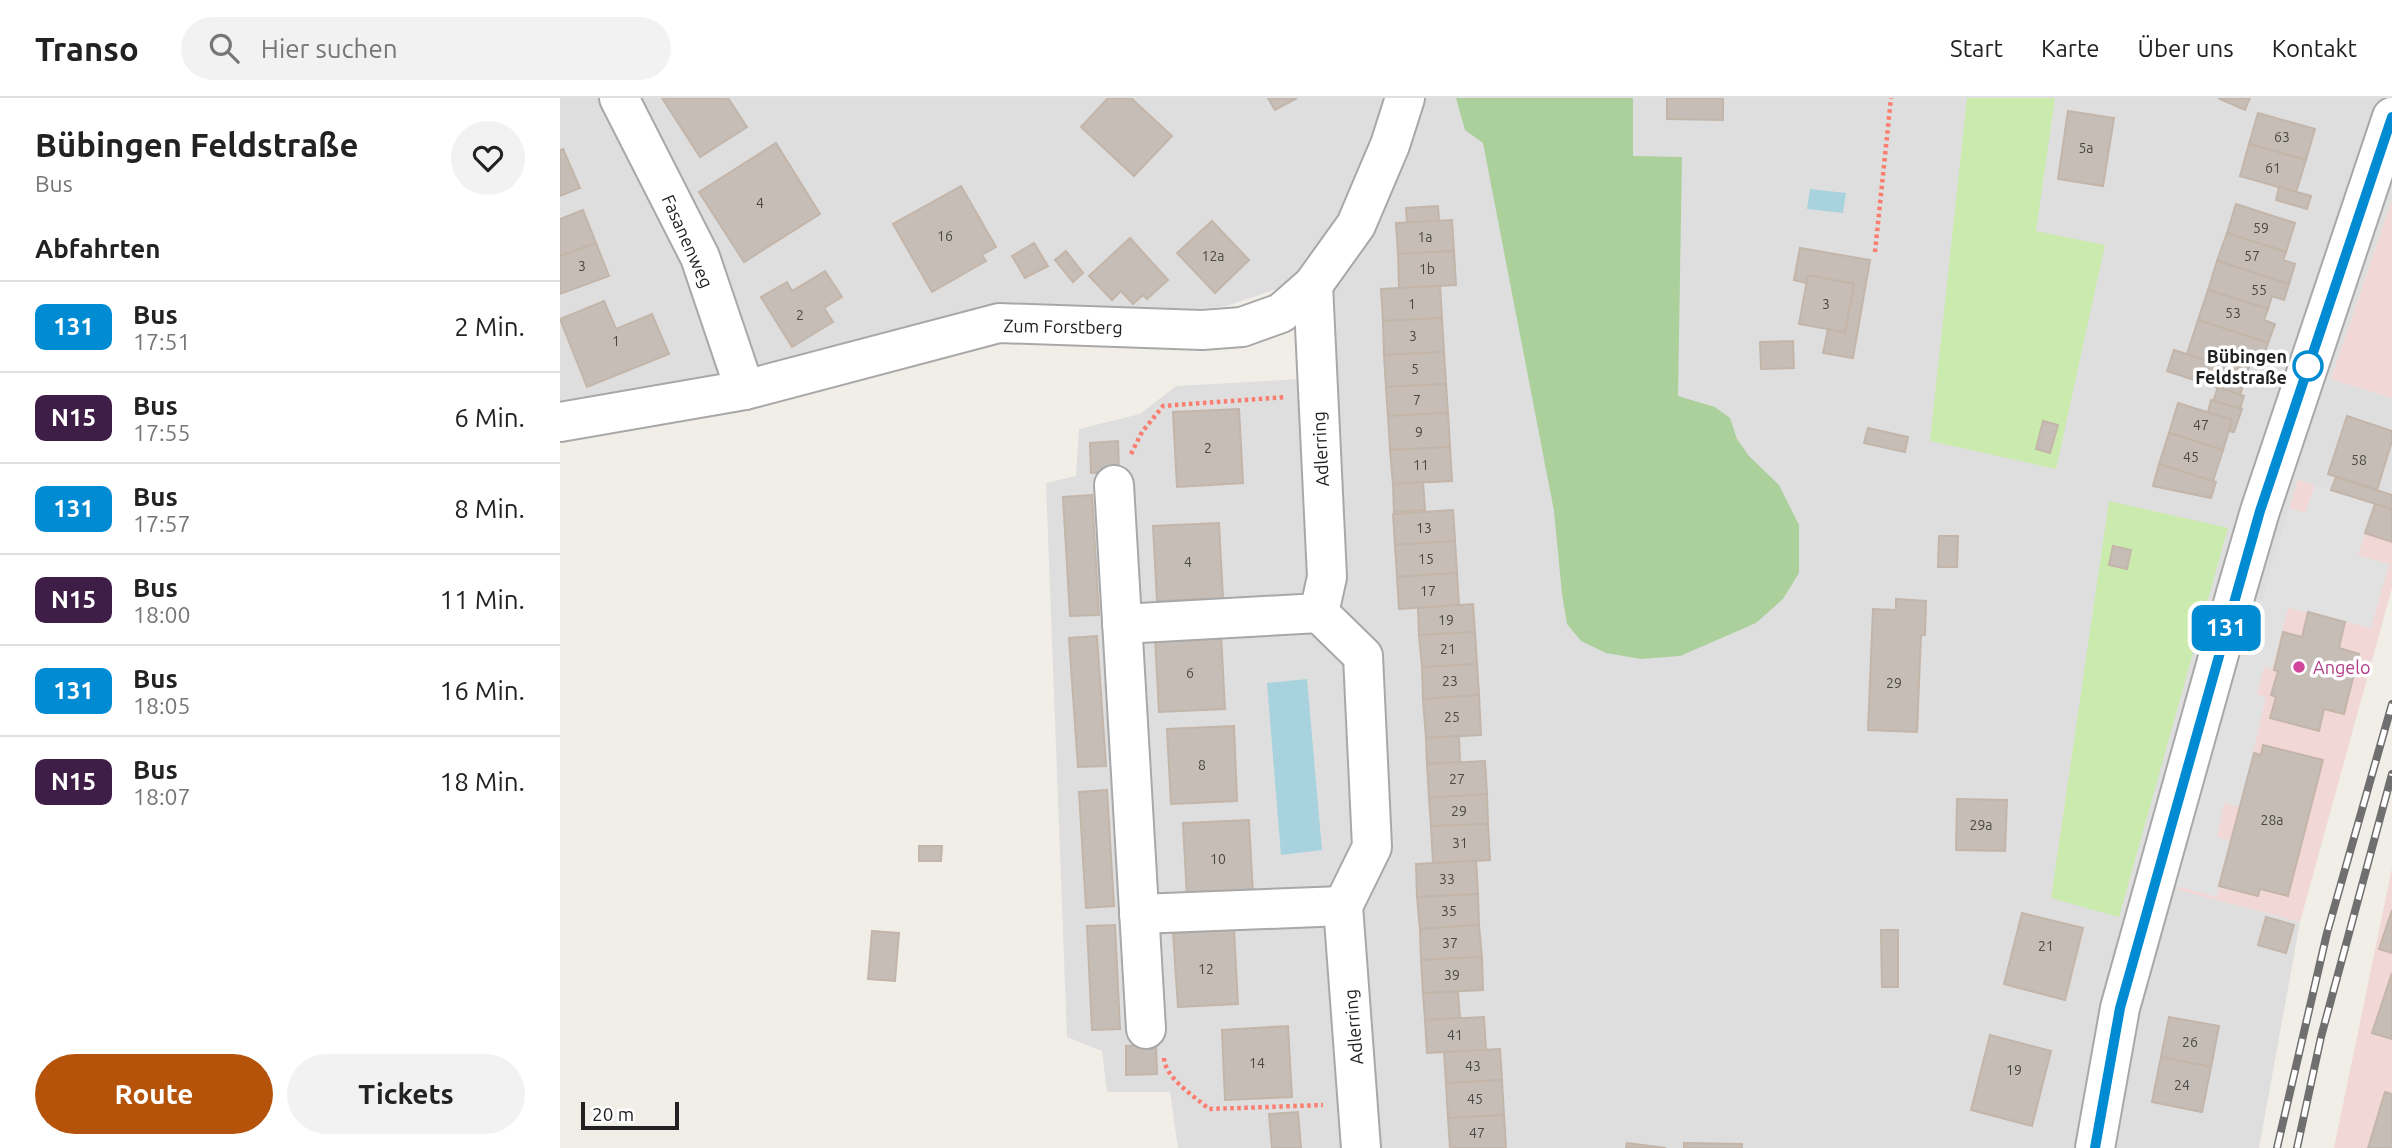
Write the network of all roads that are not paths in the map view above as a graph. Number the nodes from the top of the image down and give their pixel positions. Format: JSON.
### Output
{"nodes":[{"id":1,"x":619,"y":98,"type":"edge"},
{"id":2,"x":1405,"y":98,"type":"edge"},
{"id":3,"x":2392,"y":117,"type":"edge"},
{"id":4,"x":1313,"y":285,"type":"junction"},
{"id":5,"x":745,"y":390,"type":"junction"},
{"id":6,"x":560,"y":422,"type":"edge"},
{"id":7,"x":1114,"y":485,"type":"road end"},
{"id":8,"x":1319,"y":613,"type":"junction"},
{"id":9,"x":1122,"y":624,"type":"junction"},
{"id":10,"x":1343,"y":906,"type":"junction"},
{"id":11,"x":1139,"y":914,"type":"junction"},
{"id":12,"x":1146,"y":1029,"type":"road end"},
{"id":13,"x":1361,"y":1148,"type":"edge"},
{"id":14,"x":2095,"y":1148,"type":"edge"}],
"edges":[{"from":1,"to":5,"type":"street","name":"Fasanenweg"},
{"from":2,"to":4,"type":"street","name":"Zum Forstberg"},
{"from":3,"to":14,"type":"street"},
{"from":4,"to":5,"type":"street","name":"Zum Forstberg"},
{"from":4,"to":8,"type":"street","name":"Adlerring"},
{"from":5,"to":6,"type":"street","name":"Zum Forstberg"},
{"from":7,"to":9,"type":"street"},
{"from":8,"to":9,"type":"street"},
{"from":8,"to":10,"type":"street"},
{"from":9,"to":11,"type":"street"},
{"from":10,"to":11,"type":"street"},
{"from":10,"to":13,"type":"street","name":"Adlerring"},
{"from":11,"to":12,"type":"street"}]}
